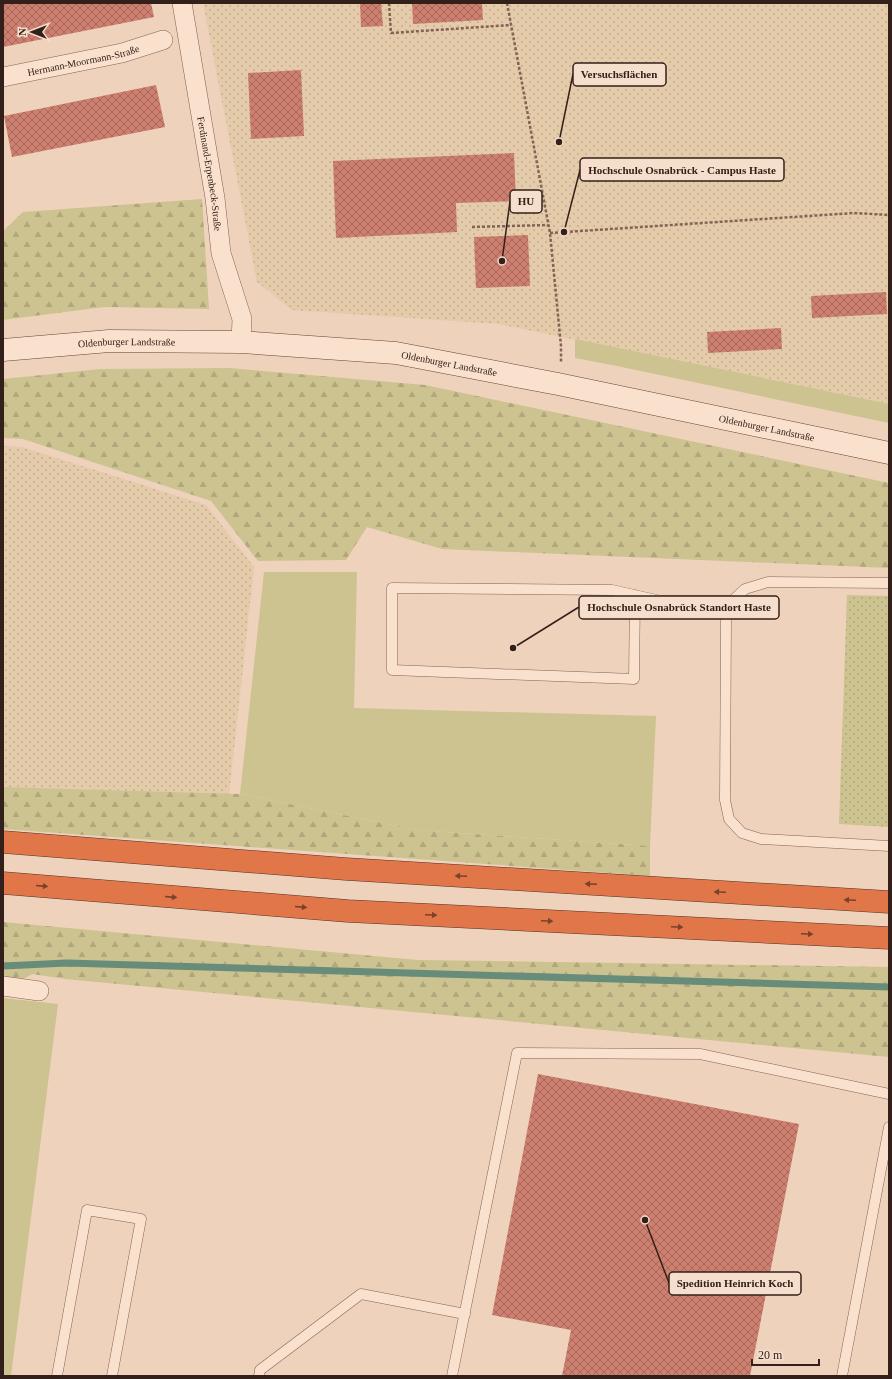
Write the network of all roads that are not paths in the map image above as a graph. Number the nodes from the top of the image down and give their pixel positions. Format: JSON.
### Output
{"nodes":[{"id":1,"x":182,"y":3,"type":"edge"},
{"id":2,"x":162,"y":40,"type":"dead end"},
{"id":3,"x":3,"y":77,"type":"edge"},
{"id":4,"x":241,"y":342,"type":"junction"},
{"id":5,"x":3,"y":350,"type":"edge"},
{"id":6,"x":889,"y":453,"type":"edge"},
{"id":7,"x":889,"y":583,"type":"edge"},
{"id":8,"x":635,"y":596,"type":"junction"},
{"id":9,"x":732,"y":601,"type":"junction"},
{"id":10,"x":3,"y":842,"type":"edge"},
{"id":11,"x":889,"y":846,"type":"edge"},
{"id":12,"x":3,"y":883,"type":"edge"},
{"id":13,"x":889,"y":902,"type":"edge"},
{"id":14,"x":889,"y":938,"type":"edge"},
{"id":15,"x":3,"y":986,"type":"edge"},
{"id":16,"x":39,"y":992,"type":"dead end"},
{"id":17,"x":889,"y":1094,"type":"edge"},
{"id":18,"x":889,"y":1127,"type":"edge"},
{"id":19,"x":465,"y":1314,"type":"junction"},
{"id":20,"x":57,"y":1376,"type":"edge"},
{"id":21,"x":112,"y":1376,"type":"edge"},
{"id":22,"x":259,"y":1376,"type":"edge"},
{"id":23,"x":452,"y":1376,"type":"edge"},
{"id":24,"x":842,"y":1376,"type":"edge"}],
"edges":[{"from":1,"to":4,"type":"street","name":"Ferdinand-Erpenbeck-Straße"},
{"from":2,"to":3,"type":"street","name":"Hermann-Moormann-Straße"},
{"from":4,"to":5,"type":"street","name":"Oldenburger Landstraße"},
{"from":4,"to":6,"type":"street","name":"Oldenburger Landstraße"},
{"from":7,"to":9,"type":"lane"},
{"from":8,"to":8,"type":"lane"},
{"from":8,"to":9,"type":"lane"},
{"from":9,"to":11,"type":"lane"},
{"from":13,"to":10,"type":"highway","one_way":true},
{"from":12,"to":14,"type":"highway","one_way":true},
{"from":15,"to":16,"type":"street"},
{"from":17,"to":19,"type":"lane"},
{"from":18,"to":24,"type":"lane"},
{"from":19,"to":22,"type":"lane"},
{"from":19,"to":23,"type":"lane"},
{"from":20,"to":21,"type":"lane"}]}
